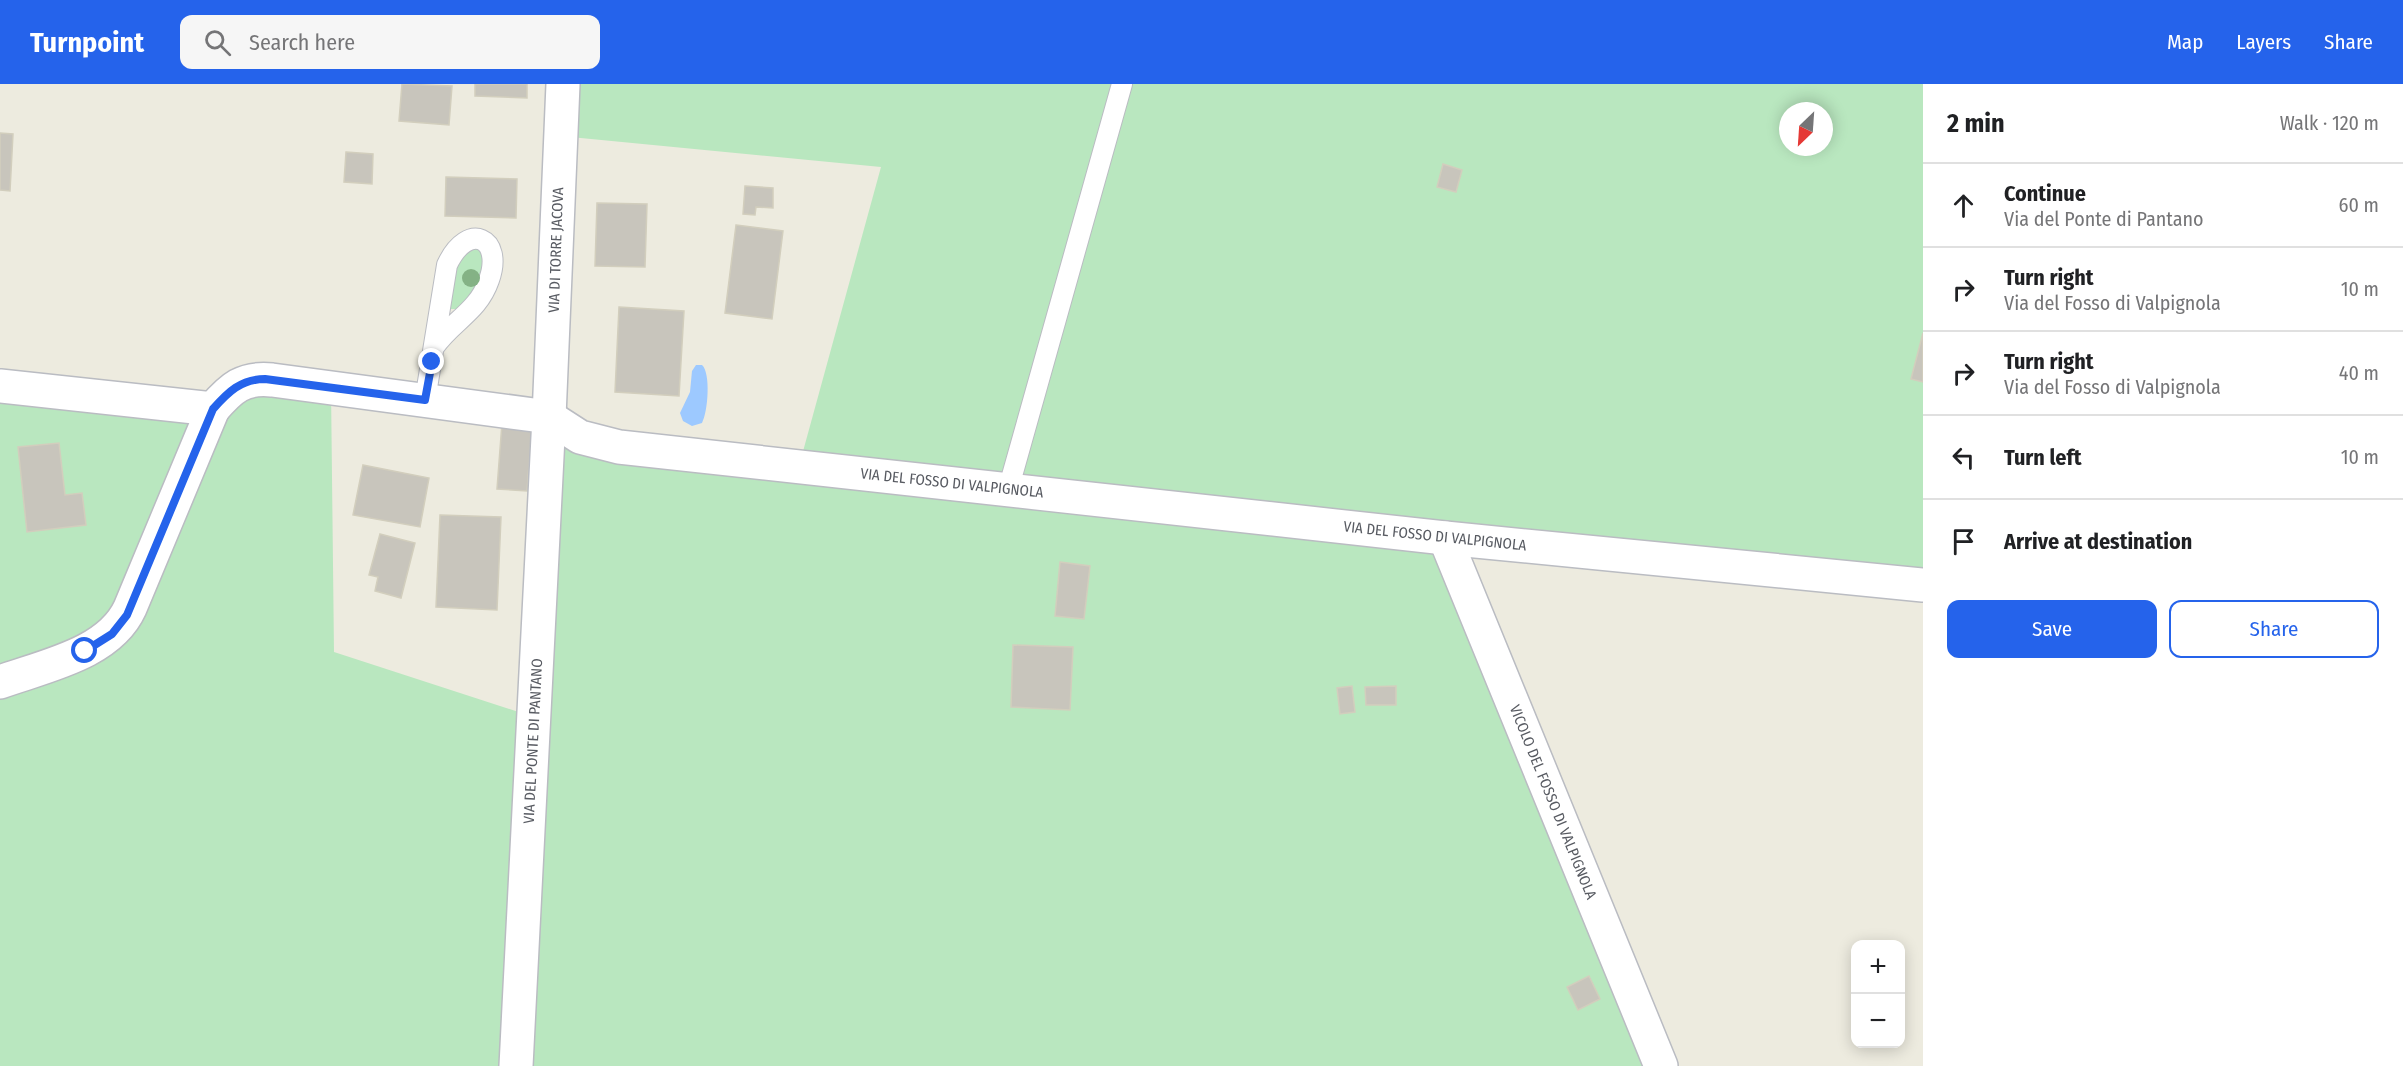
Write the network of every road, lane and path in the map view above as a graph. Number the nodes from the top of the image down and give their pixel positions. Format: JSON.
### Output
{"nodes":[{"id":1,"x":562,"y":84,"type":"edge"},
{"id":2,"x":1122,"y":84,"type":"edge"},
{"id":3,"x":434,"y":347,"type":"junction"},
{"id":4,"x":0,"y":386,"type":"edge"},
{"id":5,"x":425,"y":400,"type":"junction"},
{"id":6,"x":213,"y":409,"type":"junction"},
{"id":7,"x":549,"y":417,"type":"junction"},
{"id":8,"x":1008,"y":490,"type":"junction"},
{"id":9,"x":1445,"y":538,"type":"junction"},
{"id":10,"x":1923,"y":585,"type":"edge"},
{"id":11,"x":0,"y":682,"type":"edge"},
{"id":12,"x":516,"y":1066,"type":"edge"},
{"id":13,"x":1661,"y":1066,"type":"edge"}],
"edges":[{"from":1,"to":7,"type":"street","name":"VIA DI TORRE JACOVA"},
{"from":2,"to":8,"type":"lane"},
{"from":3,"to":3,"type":"lane"},
{"from":3,"to":5,"type":"lane"},
{"from":4,"to":6,"type":"street"},
{"from":5,"to":6,"type":"street","name":"VIA DEL FOSSO DI VALPIGNOLA"},
{"from":5,"to":7,"type":"street","name":"VIA DEL FOSSO DI VALPIGNOLA"},
{"from":6,"to":11,"type":"street"},
{"from":7,"to":8,"type":"street","name":"VIA DEL FOSSO DI VALPIGNOLA"},
{"from":7,"to":12,"type":"street","name":"VIA DEL PONTE DI PANTANO"},
{"from":8,"to":9,"type":"street","name":"VIA DEL FOSSO DI VALPIGNOLA"},
{"from":9,"to":10,"type":"street","name":"VIA DEL FOSSO DI VALPIGNOLA"},
{"from":9,"to":13,"type":"street","name":"VICOLO DEL FOSSO DI VALPIGNOLA"}]}
